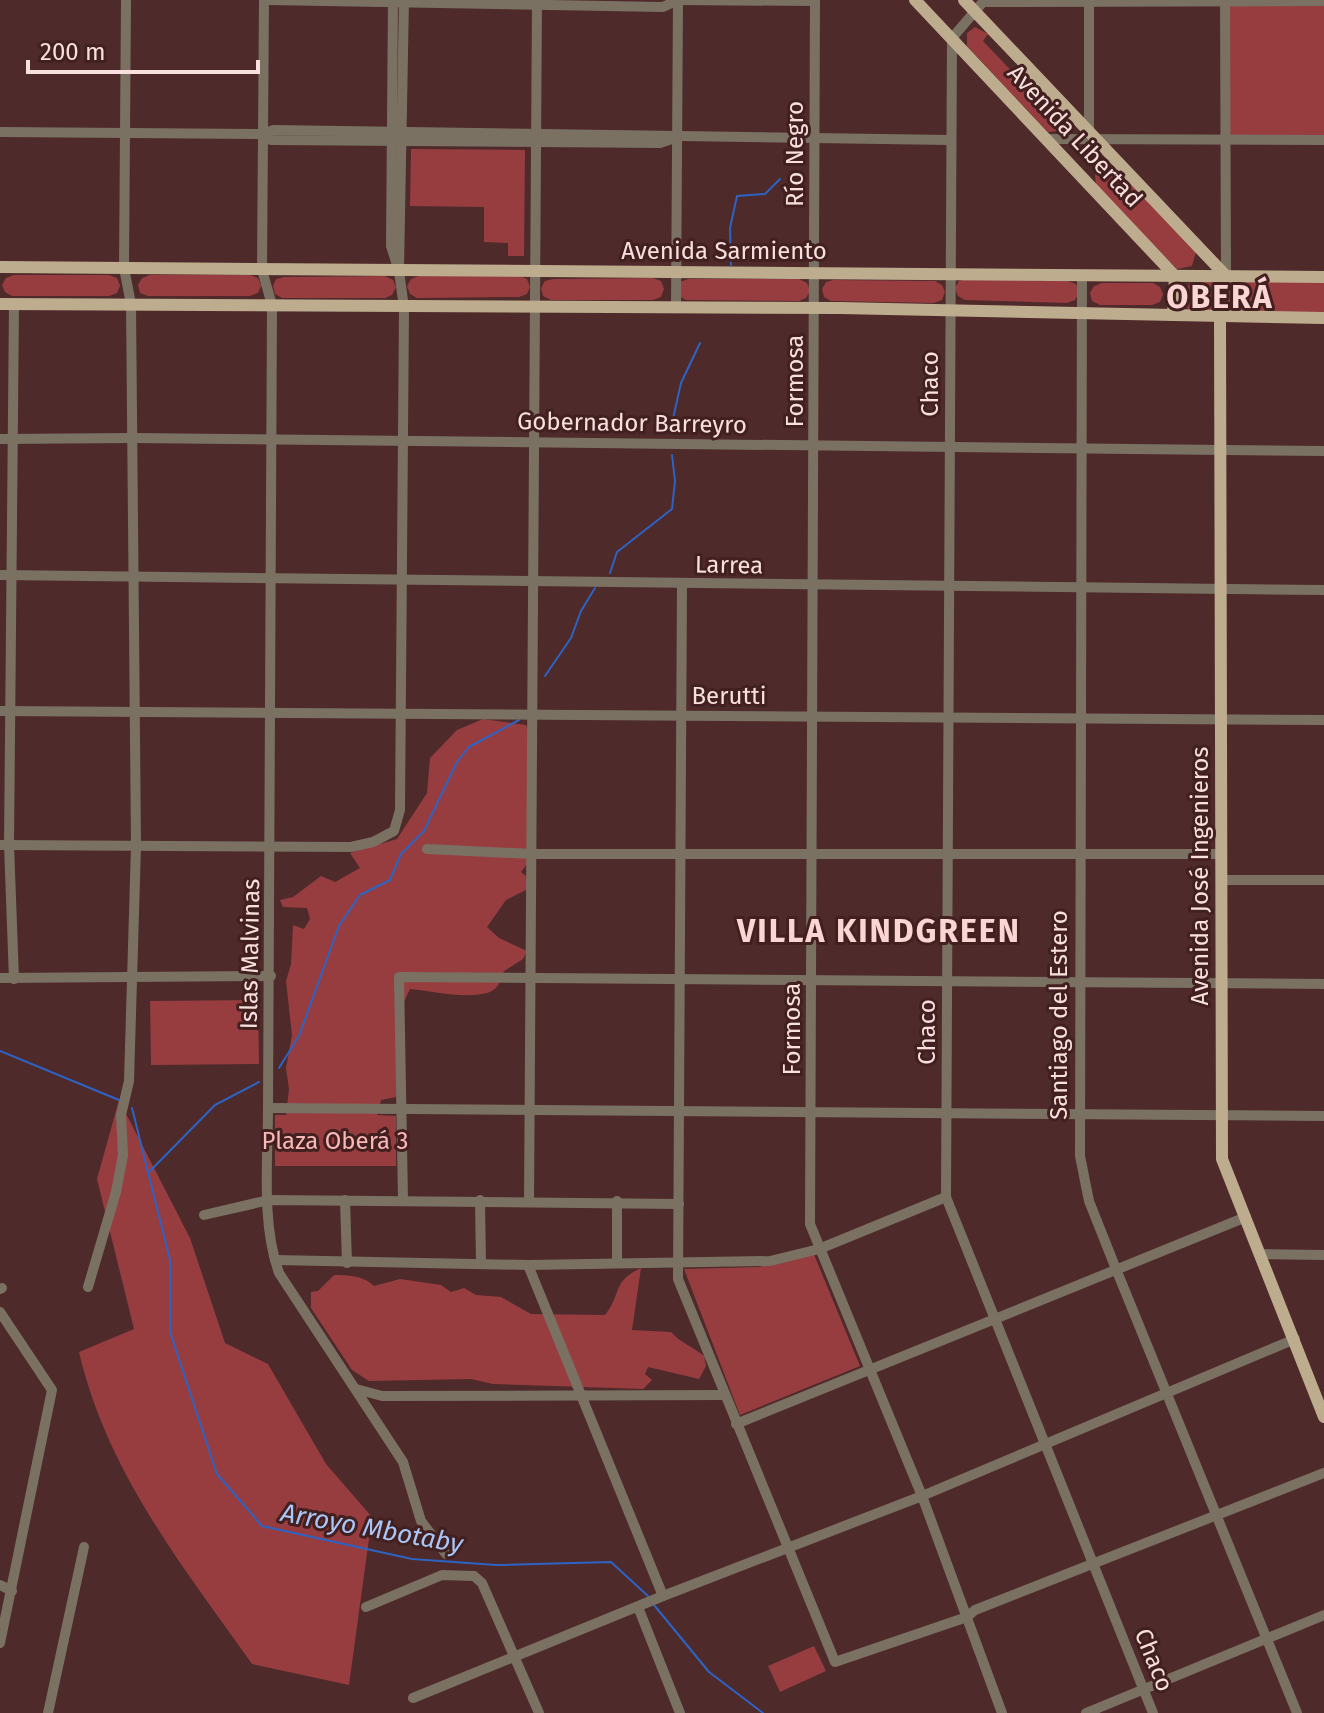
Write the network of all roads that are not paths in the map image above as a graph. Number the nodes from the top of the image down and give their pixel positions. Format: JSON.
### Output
{"nodes":[{"id":1,"x":126,"y":0,"type":"edge"},
{"id":2,"x":266,"y":0,"type":"edge"},
{"id":3,"x":677,"y":0,"type":"edge"},
{"id":4,"x":915,"y":0,"type":"edge"},
{"id":5,"x":1089,"y":0,"type":"edge"},
{"id":6,"x":1225,"y":0,"type":"edge"},
{"id":7,"x":815,"y":1,"type":"edge"},
{"id":8,"x":1324,"y":1,"type":"edge"},
{"id":9,"x":398,"y":2,"type":"edge"},
{"id":10,"x":537,"y":3,"type":"edge"},
{"id":11,"x":969,"y":5,"type":"edge"},
{"id":12,"x":952,"y":38,"type":"junction"},
{"id":13,"x":0,"y":132,"type":"edge"},
{"id":14,"x":125,"y":133,"type":"junction"},
{"id":15,"x":264,"y":134,"type":"junction"},
{"id":16,"x":397,"y":136,"type":"junction"},
{"id":17,"x":1092,"y":136,"type":"junction"},
{"id":18,"x":537,"y":137,"type":"junction"},
{"id":19,"x":677,"y":138,"type":"junction"},
{"id":20,"x":815,"y":139,"type":"junction"},
{"id":21,"x":1048,"y":139,"type":"junction"},
{"id":22,"x":1226,"y":139,"type":"junction"},
{"id":23,"x":950,"y":140,"type":"junction"},
{"id":24,"x":1324,"y":140,"type":"edge"},
{"id":25,"x":0,"y":267,"type":"edge"},
{"id":26,"x":124,"y":268,"type":"junction"},
{"id":27,"x":262,"y":270,"type":"junction"},
{"id":28,"x":399,"y":271,"type":"junction"},
{"id":29,"x":537,"y":272,"type":"junction"},
{"id":30,"x":677,"y":273,"type":"junction"},
{"id":31,"x":815,"y":274,"type":"junction"},
{"id":32,"x":950,"y":275,"type":"junction"},
{"id":33,"x":1082,"y":276,"type":"junction"},
{"id":34,"x":1175,"y":276,"type":"junction"},
{"id":35,"x":1226,"y":276,"type":"junction"},
{"id":36,"x":1324,"y":277,"type":"edge"},
{"id":37,"x":7,"y":304,"type":"edge"},
{"id":38,"x":131,"y":304,"type":"junction"},
{"id":39,"x":272,"y":305,"type":"junction"},
{"id":40,"x":404,"y":308,"type":"junction"},
{"id":41,"x":536,"y":308,"type":"junction"},
{"id":42,"x":676,"y":308,"type":"junction"},
{"id":43,"x":815,"y":308,"type":"junction"},
{"id":44,"x":950,"y":311,"type":"junction"},
{"id":45,"x":1082,"y":312,"type":"junction"},
{"id":46,"x":1173,"y":315,"type":"junction"},
{"id":47,"x":1220,"y":316,"type":"junction"},
{"id":48,"x":1324,"y":318,"type":"edge"},
{"id":49,"x":132,"y":438,"type":"junction"},
{"id":50,"x":0,"y":439,"type":"edge"},
{"id":51,"x":13,"y":439,"type":"junction"},
{"id":52,"x":271,"y":439,"type":"junction"},
{"id":53,"x":403,"y":441,"type":"junction"},
{"id":54,"x":535,"y":442,"type":"junction"},
{"id":55,"x":815,"y":446,"type":"junction"},
{"id":56,"x":950,"y":447,"type":"junction"},
{"id":57,"x":1081,"y":449,"type":"junction"},
{"id":58,"x":1222,"y":450,"type":"junction"},
{"id":59,"x":1324,"y":451,"type":"edge"},
{"id":60,"x":0,"y":575,"type":"edge"},
{"id":61,"x":13,"y":575,"type":"junction"},
{"id":62,"x":133,"y":577,"type":"junction"},
{"id":63,"x":270,"y":580,"type":"junction"},
{"id":64,"x":402,"y":582,"type":"junction"},
{"id":65,"x":534,"y":583,"type":"junction"},
{"id":66,"x":682,"y":585,"type":"junction"},
{"id":67,"x":814,"y":586,"type":"junction"},
{"id":68,"x":949,"y":587,"type":"junction"},
{"id":69,"x":1080,"y":589,"type":"junction"},
{"id":70,"x":1221,"y":589,"type":"junction"},
{"id":71,"x":1324,"y":590,"type":"edge"},
{"id":72,"x":5,"y":711,"type":"edge"},
{"id":73,"x":135,"y":711,"type":"junction"},
{"id":74,"x":269,"y":712,"type":"junction"},
{"id":75,"x":401,"y":713,"type":"junction"},
{"id":76,"x":534,"y":714,"type":"junction"},
{"id":77,"x":681,"y":715,"type":"junction"},
{"id":78,"x":811,"y":716,"type":"junction"},
{"id":79,"x":948,"y":717,"type":"junction"},
{"id":80,"x":1079,"y":718,"type":"junction"},
{"id":81,"x":1223,"y":719,"type":"junction"},
{"id":82,"x":1324,"y":720,"type":"edge"},
{"id":83,"x":5,"y":845,"type":"edge"},
{"id":84,"x":136,"y":846,"type":"junction"},
{"id":85,"x":271,"y":848,"type":"junction"},
{"id":86,"x":427,"y":849,"type":"dead end"},
{"id":87,"x":532,"y":854,"type":"junction"},
{"id":88,"x":679,"y":854,"type":"junction"},
{"id":89,"x":813,"y":854,"type":"junction"},
{"id":90,"x":948,"y":854,"type":"junction"},
{"id":91,"x":1079,"y":854,"type":"junction"},
{"id":92,"x":1222,"y":854,"type":"junction"},
{"id":93,"x":1223,"y":880,"type":"junction"},
{"id":94,"x":1324,"y":880,"type":"edge"},
{"id":95,"x":271,"y":976,"type":"junction"},
{"id":96,"x":0,"y":978,"type":"edge"},
{"id":97,"x":132,"y":978,"type":"junction"},
{"id":98,"x":531,"y":978,"type":"junction"},
{"id":99,"x":14,"y":979,"type":"junction"},
{"id":100,"x":680,"y":979,"type":"junction"},
{"id":101,"x":813,"y":980,"type":"junction"},
{"id":102,"x":947,"y":982,"type":"junction"},
{"id":103,"x":1079,"y":982,"type":"junction"},
{"id":104,"x":1221,"y":983,"type":"junction"},
{"id":105,"x":1324,"y":984,"type":"edge"},
{"id":106,"x":268,"y":1108,"type":"junction"},
{"id":107,"x":402,"y":1109,"type":"junction"},
{"id":108,"x":530,"y":1110,"type":"junction"},
{"id":109,"x":680,"y":1111,"type":"junction"},
{"id":110,"x":812,"y":1113,"type":"junction"},
{"id":111,"x":946,"y":1113,"type":"junction"},
{"id":112,"x":1078,"y":1114,"type":"junction"},
{"id":113,"x":1221,"y":1115,"type":"junction"},
{"id":114,"x":1324,"y":1116,"type":"edge"},
{"id":115,"x":946,"y":1197,"type":"junction"},
{"id":116,"x":403,"y":1199,"type":"junction"},
{"id":117,"x":269,"y":1200,"type":"junction"},
{"id":118,"x":345,"y":1200,"type":"junction"},
{"id":119,"x":480,"y":1200,"type":"junction"},
{"id":120,"x":529,"y":1201,"type":"junction"},
{"id":121,"x":617,"y":1201,"type":"junction"},
{"id":122,"x":679,"y":1204,"type":"junction"},
{"id":123,"x":204,"y":1215,"type":"dead end"},
{"id":124,"x":1246,"y":1217,"type":"junction"},
{"id":125,"x":819,"y":1249,"type":"junction"},
{"id":126,"x":1261,"y":1254,"type":"junction"},
{"id":127,"x":1324,"y":1255,"type":"edge"},
{"id":128,"x":275,"y":1260,"type":"junction"},
{"id":129,"x":678,"y":1262,"type":"junction"},
{"id":130,"x":347,"y":1263,"type":"junction"},
{"id":131,"x":481,"y":1263,"type":"junction"},
{"id":132,"x":617,"y":1263,"type":"junction"},
{"id":133,"x":528,"y":1265,"type":"junction"},
{"id":134,"x":1116,"y":1269,"type":"junction"},
{"id":135,"x":88,"y":1287,"type":"dead end"},
{"id":136,"x":0,"y":1312,"type":"edge"},
{"id":137,"x":993,"y":1318,"type":"junction"},
{"id":138,"x":1295,"y":1339,"type":"junction"},
{"id":139,"x":868,"y":1370,"type":"junction"},
{"id":140,"x":356,"y":1389,"type":"junction"},
{"id":141,"x":1165,"y":1391,"type":"junction"},
{"id":142,"x":581,"y":1395,"type":"junction"},
{"id":143,"x":725,"y":1395,"type":"junction"},
{"id":144,"x":1324,"y":1417,"type":"edge"},
{"id":145,"x":736,"y":1424,"type":"junction"},
{"id":146,"x":1047,"y":1443,"type":"junction"},
{"id":147,"x":1324,"y":1473,"type":"edge"},
{"id":148,"x":922,"y":1496,"type":"junction"},
{"id":149,"x":1216,"y":1516,"type":"junction"},
{"id":150,"x":84,"y":1547,"type":"dead end"},
{"id":151,"x":788,"y":1547,"type":"junction"},
{"id":152,"x":446,"y":1554,"type":"dead end"},
{"id":153,"x":1095,"y":1566,"type":"junction"},
{"id":154,"x":0,"y":1585,"type":"edge"},
{"id":155,"x":12,"y":1591,"type":"junction"},
{"id":156,"x":661,"y":1597,"type":"junction"},
{"id":157,"x":639,"y":1606,"type":"junction"},
{"id":158,"x":366,"y":1607,"type":"dead end"},
{"id":159,"x":1324,"y":1615,"type":"edge"},
{"id":160,"x":967,"y":1617,"type":"junction"},
{"id":161,"x":1266,"y":1640,"type":"junction"},
{"id":162,"x":0,"y":1643,"type":"edge"},
{"id":163,"x":514,"y":1660,"type":"junction"},
{"id":164,"x":1143,"y":1690,"type":"junction"},
{"id":165,"x":413,"y":1698,"type":"dead end"},
{"id":166,"x":48,"y":1713,"type":"edge"},
{"id":167,"x":539,"y":1713,"type":"edge"},
{"id":168,"x":680,"y":1713,"type":"edge"},
{"id":169,"x":1002,"y":1713,"type":"edge"},
{"id":170,"x":1086,"y":1713,"type":"edge"},
{"id":171,"x":1153,"y":1713,"type":"edge"},
{"id":172,"x":1297,"y":1713,"type":"edge"}],
"edges":[{"from":1,"to":14,"type":"street"},
{"from":2,"to":9,"type":"street"},
{"from":2,"to":15,"type":"street","name":"Islas Malvinas"},
{"from":3,"to":7,"type":"street"},
{"from":3,"to":10,"type":"street"},
{"from":3,"to":19,"type":"street"},
{"from":4,"to":12,"type":"main road","name":"Avenida Libertad"},
{"from":5,"to":6,"type":"street"},
{"from":5,"to":11,"type":"street"},
{"from":5,"to":17,"type":"street"},
{"from":6,"to":8,"type":"street"},
{"from":6,"to":22,"type":"street"},
{"from":7,"to":20,"type":"street","name":"Río Negro"},
{"from":9,"to":10,"type":"street"},
{"from":9,"to":16,"type":"street"},
{"from":10,"to":18,"type":"street"},
{"from":11,"to":12,"type":"street"},
{"from":11,"to":17,"type":"main road","name":"Avenida Libertad"},
{"from":12,"to":21,"type":"main road","name":"Avenida Libertad"},
{"from":12,"to":23,"type":"street","name":"Chaco"},
{"from":13,"to":14,"type":"street"},
{"from":14,"to":15,"type":"street"},
{"from":14,"to":26,"type":"street"},
{"from":15,"to":16,"type":"street"},
{"from":15,"to":27,"type":"street","name":"Islas Malvinas"},
{"from":16,"to":18,"type":"street"},
{"from":16,"to":28,"type":"street"},
{"from":17,"to":21,"type":"street"},
{"from":17,"to":22,"type":"street"},
{"from":17,"to":35,"type":"main road","name":"Avenida Libertad"},
{"from":18,"to":19,"type":"street"},
{"from":18,"to":29,"type":"street"},
{"from":19,"to":20,"type":"street"},
{"from":19,"to":30,"type":"street"},
{"from":20,"to":23,"type":"street"},
{"from":20,"to":31,"type":"street","name":"Río Negro"},
{"from":21,"to":34,"type":"main road","name":"Avenida Libertad"},
{"from":22,"to":24,"type":"street"},
{"from":22,"to":35,"type":"street"},
{"from":23,"to":32,"type":"street","name":"Chaco"},
{"from":25,"to":26,"type":"main road","name":"Avenida Sarmiento"},
{"from":26,"to":27,"type":"main road","name":"Avenida Sarmiento"},
{"from":26,"to":38,"type":"street"},
{"from":27,"to":28,"type":"main road","name":"Avenida Sarmiento"},
{"from":27,"to":39,"type":"street","name":"Islas Malvinas"},
{"from":28,"to":29,"type":"main road","name":"Avenida Sarmiento"},
{"from":28,"to":40,"type":"street"},
{"from":29,"to":30,"type":"main road","name":"Avenida Sarmiento"},
{"from":29,"to":41,"type":"street"},
{"from":30,"to":31,"type":"main road","name":"Avenida Sarmiento"},
{"from":30,"to":42,"type":"street"},
{"from":31,"to":32,"type":"main road","name":"Avenida Sarmiento"},
{"from":31,"to":43,"type":"street","name":"Río Negro"},
{"from":32,"to":33,"type":"main road","name":"Avenida Sarmiento"},
{"from":32,"to":44,"type":"street","name":"Chaco"},
{"from":33,"to":34,"type":"main road","name":"Avenida Sarmiento"},
{"from":33,"to":45,"type":"street","name":"Santiago del Estero"},
{"from":34,"to":35,"type":"main road","name":"Avenida Sarmiento"},
{"from":34,"to":46,"type":"main road"},
{"from":35,"to":36,"type":"main road","name":"Avenida Sarmiento"},
{"from":37,"to":38,"type":"main road"},
{"from":37,"to":51,"type":"street"},
{"from":38,"to":39,"type":"main road"},
{"from":38,"to":49,"type":"street"},
{"from":39,"to":40,"type":"main road"},
{"from":39,"to":52,"type":"street","name":"Islas Malvinas"},
{"from":40,"to":41,"type":"main road"},
{"from":40,"to":53,"type":"street"},
{"from":41,"to":42,"type":"main road"},
{"from":41,"to":54,"type":"street"},
{"from":42,"to":43,"type":"main road"},
{"from":43,"to":44,"type":"main road"},
{"from":43,"to":55,"type":"street","name":"Formosa"},
{"from":44,"to":45,"type":"main road"},
{"from":44,"to":56,"type":"street","name":"Chaco"},
{"from":45,"to":46,"type":"main road"},
{"from":45,"to":57,"type":"street","name":"Santiago del Estero"},
{"from":46,"to":47,"type":"main road"},
{"from":47,"to":48,"type":"main road"},
{"from":47,"to":58,"type":"main road","name":"Avenida José Ingenieros"},
{"from":49,"to":51,"type":"street","name":"Gobernador Barreyro"},
{"from":49,"to":52,"type":"street","name":"Gobernador Barreyro"},
{"from":49,"to":62,"type":"street"},
{"from":50,"to":51,"type":"street","name":"Gobernador Barreyro"},
{"from":51,"to":61,"type":"street"},
{"from":52,"to":53,"type":"street","name":"Gobernador Barreyro"},
{"from":52,"to":63,"type":"street","name":"Islas Malvinas"},
{"from":53,"to":54,"type":"street","name":"Gobernador Barreyro"},
{"from":53,"to":64,"type":"street"},
{"from":54,"to":55,"type":"street","name":"Gobernador Barreyro"},
{"from":54,"to":65,"type":"street"},
{"from":55,"to":56,"type":"street","name":"Gobernador Barreyro"},
{"from":55,"to":67,"type":"street","name":"Formosa"},
{"from":56,"to":57,"type":"street","name":"Gobernador Barreyro"},
{"from":56,"to":68,"type":"street","name":"Chaco"},
{"from":57,"to":58,"type":"street","name":"Gobernador Barreyro"},
{"from":57,"to":69,"type":"street","name":"Santiago del Estero"},
{"from":58,"to":59,"type":"street","name":"Gobernador Barreyro"},
{"from":58,"to":70,"type":"main road","name":"Avenida José Ingenieros"},
{"from":60,"to":61,"type":"street","name":"Larrea"},
{"from":61,"to":62,"type":"street","name":"Larrea"},
{"from":61,"to":72,"type":"street"},
{"from":62,"to":63,"type":"street","name":"Larrea"},
{"from":62,"to":73,"type":"street"},
{"from":63,"to":64,"type":"street","name":"Larrea"},
{"from":63,"to":74,"type":"street","name":"Islas Malvinas"},
{"from":64,"to":65,"type":"street","name":"Larrea"},
{"from":64,"to":75,"type":"street"},
{"from":65,"to":66,"type":"street","name":"Larrea"},
{"from":65,"to":76,"type":"street"},
{"from":66,"to":67,"type":"street","name":"Larrea"},
{"from":66,"to":77,"type":"street"},
{"from":67,"to":68,"type":"street","name":"Larrea"},
{"from":67,"to":78,"type":"street","name":"Formosa"},
{"from":68,"to":69,"type":"street","name":"Larrea"},
{"from":68,"to":79,"type":"street","name":"Chaco"},
{"from":69,"to":70,"type":"street","name":"Larrea"},
{"from":69,"to":80,"type":"street","name":"Santiago del Estero"},
{"from":70,"to":71,"type":"street","name":"Larrea"},
{"from":70,"to":81,"type":"main road","name":"Avenida José Ingenieros"},
{"from":72,"to":73,"type":"street","name":"Berutti"},
{"from":72,"to":83,"type":"street"},
{"from":73,"to":74,"type":"street","name":"Berutti"},
{"from":73,"to":84,"type":"street"},
{"from":74,"to":75,"type":"street","name":"Berutti"},
{"from":74,"to":85,"type":"street","name":"Islas Malvinas"},
{"from":75,"to":76,"type":"street","name":"Berutti"},
{"from":75,"to":85,"type":"street"},
{"from":76,"to":77,"type":"street","name":"Berutti"},
{"from":76,"to":87,"type":"street"},
{"from":77,"to":78,"type":"street","name":"Berutti"},
{"from":77,"to":88,"type":"street"},
{"from":78,"to":79,"type":"street","name":"Berutti"},
{"from":78,"to":89,"type":"street","name":"Formosa"},
{"from":79,"to":80,"type":"street","name":"Berutti"},
{"from":79,"to":90,"type":"street","name":"Chaco"},
{"from":80,"to":81,"type":"street","name":"Berutti"},
{"from":80,"to":91,"type":"street","name":"Santiago del Estero"},
{"from":81,"to":82,"type":"street","name":"Berutti"},
{"from":81,"to":92,"type":"main road","name":"Avenida José Ingenieros"},
{"from":83,"to":84,"type":"street"},
{"from":83,"to":99,"type":"street"},
{"from":84,"to":85,"type":"street"},
{"from":84,"to":97,"type":"street"},
{"from":85,"to":95,"type":"street","name":"Islas Malvinas"},
{"from":86,"to":87,"type":"street"},
{"from":87,"to":88,"type":"street"},
{"from":87,"to":98,"type":"street"},
{"from":88,"to":89,"type":"street"},
{"from":88,"to":100,"type":"street"},
{"from":89,"to":90,"type":"street"},
{"from":89,"to":101,"type":"street","name":"Formosa"},
{"from":90,"to":91,"type":"street"},
{"from":90,"to":102,"type":"street","name":"Chaco"},
{"from":91,"to":92,"type":"street"},
{"from":91,"to":103,"type":"street","name":"Santiago del Estero"},
{"from":92,"to":93,"type":"main road","name":"Avenida José Ingenieros"},
{"from":93,"to":94,"type":"street"},
{"from":93,"to":104,"type":"main road","name":"Avenida José Ingenieros"},
{"from":95,"to":97,"type":"street"},
{"from":95,"to":106,"type":"street","name":"Islas Malvinas"},
{"from":96,"to":99,"type":"street"},
{"from":97,"to":99,"type":"street"},
{"from":97,"to":135,"type":"street"},
{"from":98,"to":100,"type":"street"},
{"from":98,"to":107,"type":"street"},
{"from":98,"to":108,"type":"street"},
{"from":100,"to":101,"type":"street"},
{"from":100,"to":109,"type":"street"},
{"from":101,"to":102,"type":"street"},
{"from":101,"to":110,"type":"street","name":"Formosa"},
{"from":102,"to":103,"type":"street"},
{"from":102,"to":111,"type":"street","name":"Chaco"},
{"from":103,"to":104,"type":"street"},
{"from":103,"to":112,"type":"street","name":"Santiago del Estero"},
{"from":104,"to":105,"type":"street"},
{"from":104,"to":113,"type":"main road","name":"Avenida José Ingenieros"},
{"from":106,"to":107,"type":"street"},
{"from":106,"to":117,"type":"street","name":"Islas Malvinas"},
{"from":107,"to":108,"type":"street"},
{"from":107,"to":116,"type":"street"},
{"from":108,"to":109,"type":"street"},
{"from":108,"to":120,"type":"street"},
{"from":109,"to":110,"type":"street"},
{"from":109,"to":122,"type":"street"},
{"from":110,"to":111,"type":"street"},
{"from":110,"to":125,"type":"street","name":"Formosa"},
{"from":111,"to":112,"type":"street"},
{"from":111,"to":115,"type":"street","name":"Chaco"},
{"from":112,"to":113,"type":"street"},
{"from":112,"to":134,"type":"street","name":"Santiago del Estero"},
{"from":113,"to":114,"type":"street"},
{"from":113,"to":124,"type":"main road","name":"Avenida José Ingenieros"},
{"from":115,"to":125,"type":"street"},
{"from":115,"to":137,"type":"street","name":"Chaco"},
{"from":116,"to":118,"type":"street"},
{"from":116,"to":119,"type":"street"},
{"from":117,"to":118,"type":"street"},
{"from":117,"to":123,"type":"street"},
{"from":117,"to":128,"type":"street","name":"Islas Malvinas"},
{"from":118,"to":130,"type":"street"},
{"from":119,"to":120,"type":"street"},
{"from":119,"to":131,"type":"street"},
{"from":120,"to":121,"type":"street"},
{"from":121,"to":122,"type":"street"},
{"from":121,"to":132,"type":"street"},
{"from":122,"to":129,"type":"street"},
{"from":124,"to":126,"type":"main road","name":"Avenida José Ingenieros"},
{"from":124,"to":134,"type":"street"},
{"from":125,"to":129,"type":"street"},
{"from":125,"to":139,"type":"street","name":"Formosa"},
{"from":126,"to":127,"type":"street"},
{"from":126,"to":138,"type":"main road","name":"Avenida José Ingenieros"},
{"from":128,"to":130,"type":"street"},
{"from":128,"to":140,"type":"street","name":"Islas Malvinas"},
{"from":129,"to":132,"type":"street"},
{"from":129,"to":143,"type":"street"},
{"from":130,"to":131,"type":"street"},
{"from":131,"to":133,"type":"street"},
{"from":132,"to":133,"type":"street"},
{"from":133,"to":142,"type":"street"},
{"from":134,"to":137,"type":"street"},
{"from":134,"to":141,"type":"street","name":"Santiago del Estero"},
{"from":136,"to":155,"type":"street"},
{"from":137,"to":139,"type":"street"},
{"from":137,"to":146,"type":"street","name":"Chaco"},
{"from":138,"to":141,"type":"street"},
{"from":138,"to":144,"type":"main road","name":"Avenida José Ingenieros"},
{"from":139,"to":145,"type":"street"},
{"from":139,"to":148,"type":"street","name":"Formosa"},
{"from":140,"to":142,"type":"street"},
{"from":140,"to":152,"type":"street","name":"Islas Malvinas"},
{"from":141,"to":146,"type":"street"},
{"from":141,"to":149,"type":"street","name":"Santiago del Estero"},
{"from":142,"to":143,"type":"street"},
{"from":142,"to":156,"type":"street"},
{"from":143,"to":145,"type":"street"},
{"from":145,"to":151,"type":"street"},
{"from":146,"to":148,"type":"street"},
{"from":146,"to":153,"type":"street","name":"Chaco"},
{"from":147,"to":149,"type":"street"},
{"from":148,"to":151,"type":"street"},
{"from":148,"to":160,"type":"street","name":"Formosa"},
{"from":149,"to":153,"type":"street"},
{"from":149,"to":161,"type":"street","name":"Santiago del Estero"},
{"from":150,"to":166,"type":"street"},
{"from":151,"to":156,"type":"street"},
{"from":151,"to":160,"type":"street"},
{"from":153,"to":160,"type":"street"},
{"from":153,"to":164,"type":"street","name":"Chaco"},
{"from":154,"to":155,"type":"street"},
{"from":155,"to":162,"type":"street"},
{"from":156,"to":157,"type":"street"},
{"from":157,"to":163,"type":"street"},
{"from":157,"to":168,"type":"street"},
{"from":158,"to":163,"type":"street"},
{"from":159,"to":161,"type":"street"},
{"from":160,"to":169,"type":"street","name":"Formosa"},
{"from":161,"to":164,"type":"street"},
{"from":161,"to":172,"type":"street","name":"Santiago del Estero"},
{"from":163,"to":165,"type":"street"},
{"from":163,"to":167,"type":"street"},
{"from":164,"to":170,"type":"street"},
{"from":164,"to":171,"type":"street","name":"Chaco"}]}
